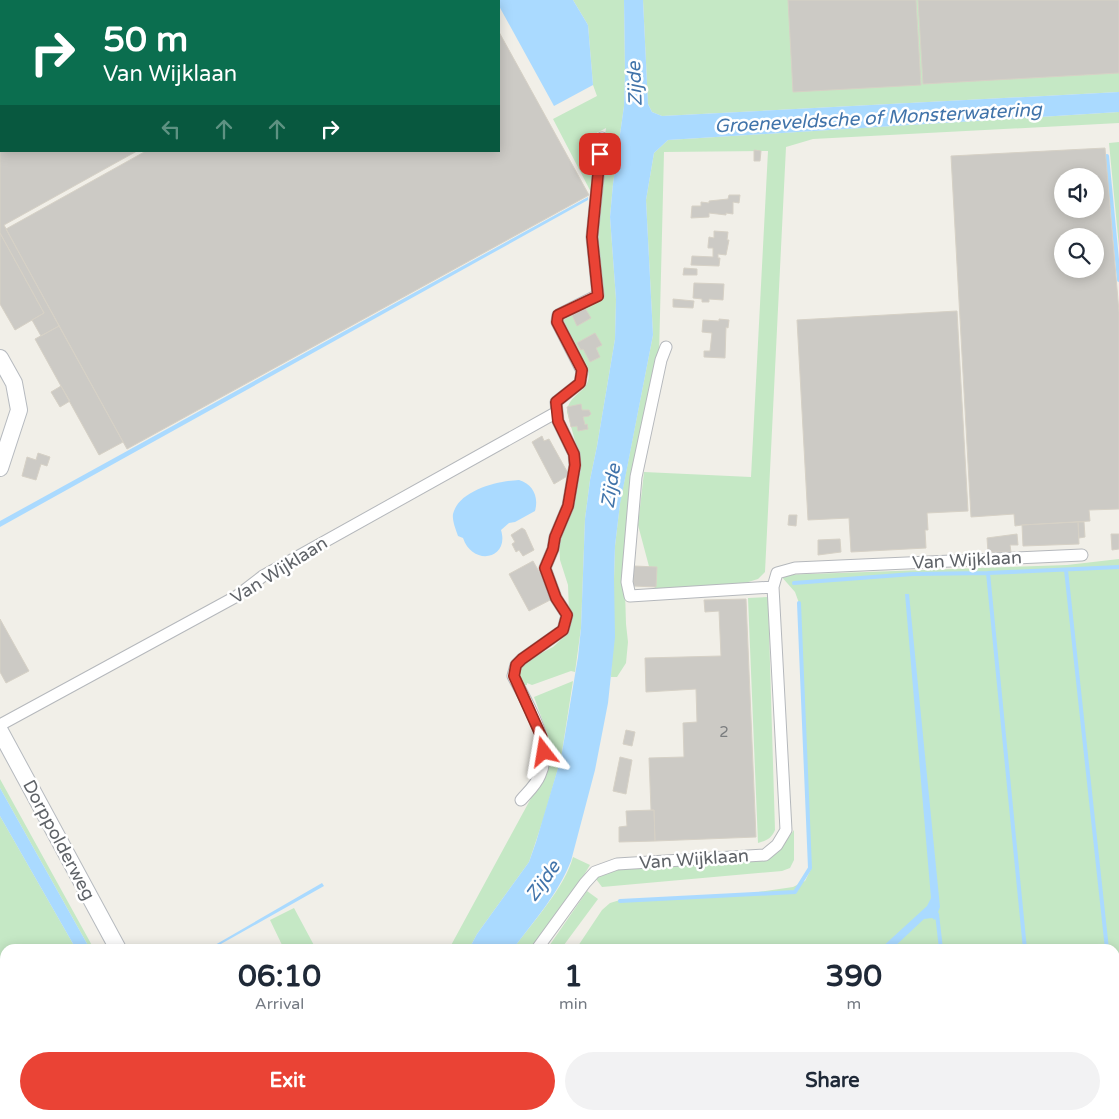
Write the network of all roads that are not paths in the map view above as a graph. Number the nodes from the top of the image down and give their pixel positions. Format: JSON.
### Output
{"nodes":[{"id":1,"x":602,"y":138,"type":"dead end"},
{"id":2,"x":666,"y":347,"type":"dead end"},
{"id":3,"x":0,"y":358,"type":"edge"},
{"id":4,"x":557,"y":412,"type":"junction"},
{"id":5,"x":0,"y":468,"type":"edge"},
{"id":6,"x":1082,"y":555,"type":"dead end"},
{"id":7,"x":773,"y":587,"type":"junction"},
{"id":8,"x":0,"y":725,"type":"edge"},
{"id":9,"x":0,"y":731,"type":"edge"},
{"id":10,"x":521,"y":800,"type":"dead end"},
{"id":11,"x":115,"y":944,"type":"edge"},
{"id":12,"x":541,"y":944,"type":"edge"}],
"edges":[{"from":1,"to":4,"type":"street"},
{"from":2,"to":7,"type":"street"},
{"from":3,"to":5,"type":"street"},
{"from":4,"to":8,"type":"street","name":"Van Wijklaan"},
{"from":4,"to":10,"type":"street"},
{"from":6,"to":7,"type":"street","name":"Van Wijklaan"},
{"from":7,"to":12,"type":"street","name":"Van Wijklaan"},
{"from":9,"to":11,"type":"street","name":"Dorppolderweg"}]}
